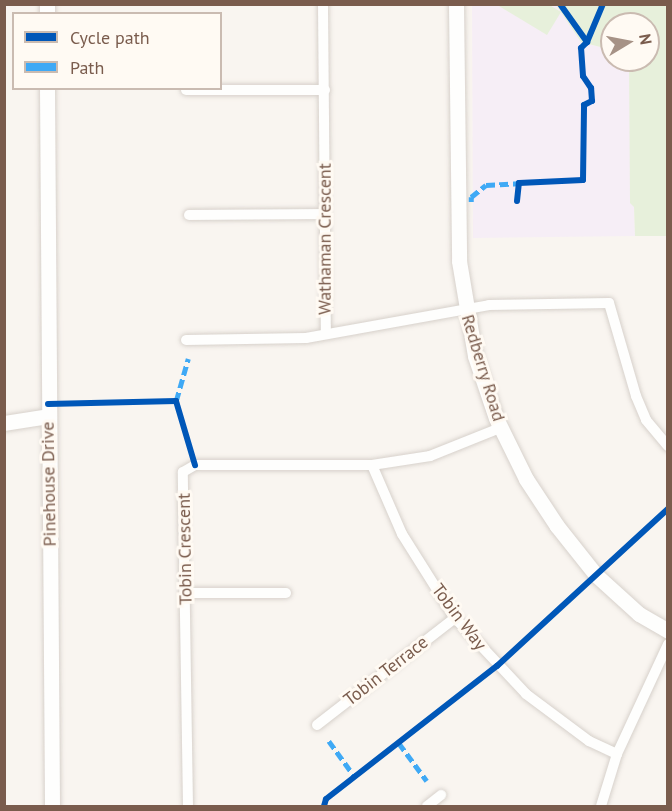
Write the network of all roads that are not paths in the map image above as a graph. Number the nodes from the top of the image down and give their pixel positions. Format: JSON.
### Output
{"nodes":[{"id":1,"x":323,"y":4,"type":"edge"},
{"id":2,"x":456,"y":4,"type":"edge"},
{"id":3,"x":47,"y":90,"type":"edge"},
{"id":4,"x":186,"y":90,"type":"dead end"},
{"id":5,"x":325,"y":90,"type":"junction"},
{"id":6,"x":325,"y":214,"type":"junction"},
{"id":7,"x":189,"y":215,"type":"dead end"},
{"id":8,"x":465,"y":309,"type":"junction"},
{"id":9,"x":326,"y":333,"type":"junction"},
{"id":10,"x":186,"y":340,"type":"dead end"},
{"id":11,"x":48,"y":416,"type":"junction"},
{"id":12,"x":4,"y":423,"type":"edge"},
{"id":13,"x":500,"y":428,"type":"junction"},
{"id":14,"x":668,"y":446,"type":"edge"},
{"id":15,"x":372,"y":465,"type":"junction"},
{"id":16,"x":186,"y":593,"type":"junction"},
{"id":17,"x":286,"y":593,"type":"dead end"},
{"id":18,"x":455,"y":618,"type":"junction"},
{"id":19,"x":668,"y":631,"type":"edge"},
{"id":20,"x":668,"y":644,"type":"edge"},
{"id":21,"x":317,"y":725,"type":"dead end"},
{"id":22,"x":617,"y":754,"type":"junction"},
{"id":23,"x":441,"y":795,"type":"dead end"},
{"id":24,"x":52,"y":807,"type":"edge"},
{"id":25,"x":188,"y":807,"type":"edge"},
{"id":26,"x":427,"y":807,"type":"edge"},
{"id":27,"x":601,"y":807,"type":"edge"}],
"edges":[{"from":1,"to":5,"type":"street","name":"Wathaman Crescent"},
{"from":2,"to":8,"type":"street","name":"Redberry Road"},
{"from":3,"to":11,"type":"street","name":"Pinehouse Drive"},
{"from":4,"to":5,"type":"street"},
{"from":5,"to":6,"type":"street","name":"Wathaman Crescent"},
{"from":6,"to":7,"type":"street"},
{"from":6,"to":9,"type":"street","name":"Wathaman Crescent"},
{"from":8,"to":9,"type":"street","name":"Wathaman Crescent"},
{"from":8,"to":13,"type":"street","name":"Redberry Road"},
{"from":8,"to":14,"type":"street","name":"Wathaman Crescent"},
{"from":9,"to":10,"type":"street"},
{"from":11,"to":12,"type":"street"},
{"from":11,"to":24,"type":"street","name":"Pinehouse Drive"},
{"from":13,"to":15,"type":"street","name":"Tobin Crescent"},
{"from":13,"to":19,"type":"street","name":"Redberry Road"},
{"from":15,"to":16,"type":"street","name":"Tobin Crescent"},
{"from":15,"to":18,"type":"street","name":"Tobin Way"},
{"from":16,"to":17,"type":"street"},
{"from":16,"to":25,"type":"street","name":"Tobin Crescent"},
{"from":18,"to":21,"type":"street","name":"Tobin Terrace"},
{"from":18,"to":22,"type":"street","name":"Tobin Way"},
{"from":20,"to":22,"type":"street"},
{"from":22,"to":27,"type":"street"},
{"from":23,"to":26,"type":"street"}]}
